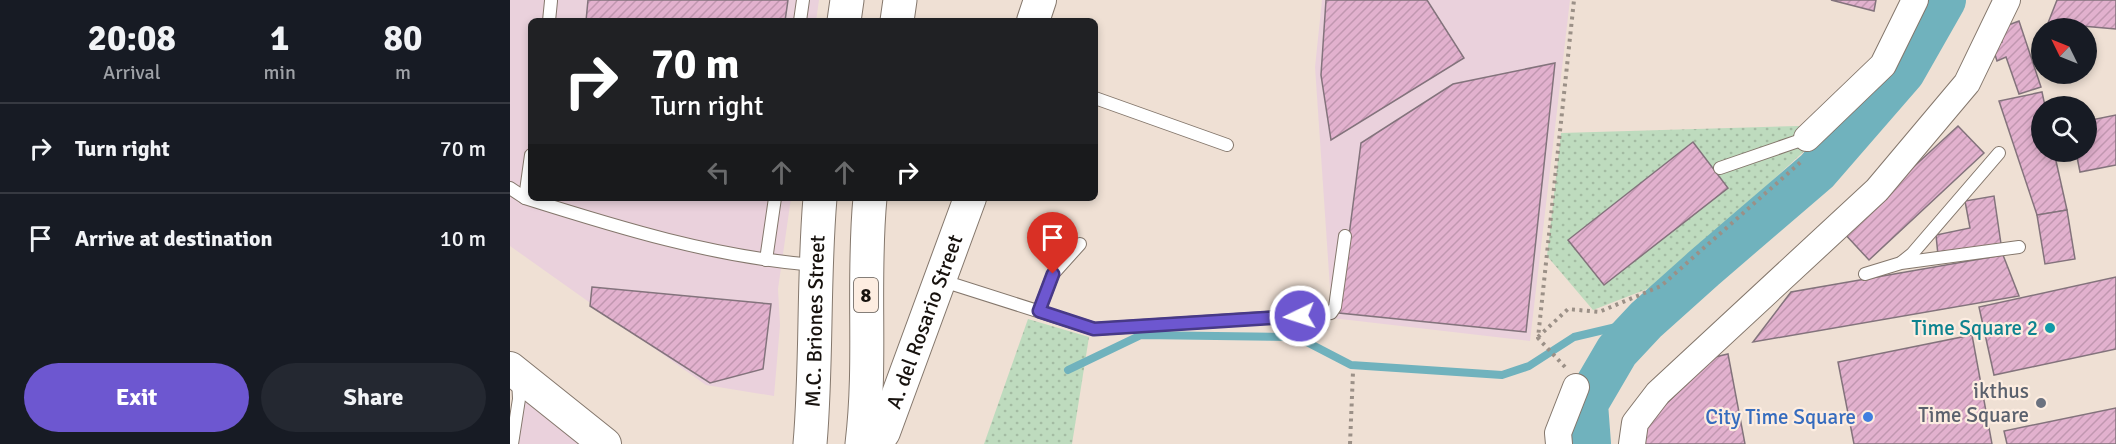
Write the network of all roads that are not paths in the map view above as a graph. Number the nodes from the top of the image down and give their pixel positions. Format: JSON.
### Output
{"nodes":[{"id":1,"x":803,"y":0,"type":"edge"},
{"id":2,"x":847,"y":0,"type":"edge"},
{"id":3,"x":900,"y":0,"type":"edge"},
{"id":4,"x":1040,"y":0,"type":"edge"},
{"id":5,"x":1915,"y":0,"type":"edge"},
{"id":6,"x":2007,"y":0,"type":"edge"},
{"id":7,"x":551,"y":1,"type":"edge"},
{"id":8,"x":549,"y":18,"type":"edge"},
{"id":9,"x":800,"y":18,"type":"edge"},
{"id":10,"x":844,"y":18,"type":"edge"},
{"id":11,"x":897,"y":18,"type":"edge"},
{"id":12,"x":1034,"y":18,"type":"edge"},
{"id":13,"x":1098,"y":99,"type":"edge"},
{"id":14,"x":1816,"y":130,"type":"joint"},
{"id":15,"x":1227,"y":146,"type":"dead end"},
{"id":16,"x":1999,"y":153,"type":"dead end"},
{"id":17,"x":1720,"y":168,"type":"dead end"},
{"id":18,"x":528,"y":176,"type":"edge"},
{"id":19,"x":510,"y":188,"type":"edge"},
{"id":20,"x":525,"y":198,"type":"junction"},
{"id":21,"x":528,"y":199,"type":"edge"},
{"id":22,"x":534,"y":201,"type":"edge"},
{"id":23,"x":775,"y":201,"type":"edge"},
{"id":24,"x":820,"y":201,"type":"edge"},
{"id":25,"x":870,"y":201,"type":"edge"},
{"id":26,"x":969,"y":201,"type":"edge"},
{"id":27,"x":1345,"y":236,"type":"dead end"},
{"id":28,"x":1080,"y":244,"type":"dead end"},
{"id":29,"x":2019,"y":247,"type":"dead end"},
{"id":30,"x":766,"y":260,"type":"junction"},
{"id":31,"x":1901,"y":263,"type":"junction"},
{"id":32,"x":814,"y":264,"type":"junction"},
{"id":33,"x":1865,"y":274,"type":"dead end"},
{"id":34,"x":940,"y":280,"type":"junction"},
{"id":35,"x":1039,"y":311,"type":"junction"},
{"id":36,"x":514,"y":371,"type":"edge"},
{"id":37,"x":1570,"y":376,"type":"road end"},
{"id":38,"x":600,"y":442,"type":"edge"},
{"id":39,"x":512,"y":444,"type":"edge"},
{"id":40,"x":810,"y":444,"type":"edge"},
{"id":41,"x":862,"y":444,"type":"edge"},
{"id":42,"x":876,"y":444,"type":"edge"},
{"id":43,"x":1559,"y":444,"type":"edge"},
{"id":44,"x":1632,"y":444,"type":"edge"}],
"edges":[{"from":1,"to":9,"type":"lane"},
{"from":2,"to":10,"type":"main road"},
{"from":3,"to":11,"type":"main road"},
{"from":4,"to":12,"type":"street"},
{"from":5,"to":14,"type":"street"},
{"from":6,"to":44,"type":"street"},
{"from":7,"to":8,"type":"lane"},
{"from":13,"to":15,"type":"lane"},
{"from":14,"to":17,"type":"lane"},
{"from":16,"to":31,"type":"lane"},
{"from":18,"to":20,"type":"lane"},
{"from":19,"to":20,"type":"lane"},
{"from":20,"to":21,"type":"lane"},
{"from":22,"to":30,"type":"lane"},
{"from":23,"to":30,"type":"lane"},
{"from":24,"to":32,"type":"main road","name":"M.C. Briones Street"},
{"from":25,"to":41,"type":"main road","number":"8"},
{"from":26,"to":34,"type":"street","name":"A. del Rosario Street"},
{"from":27,"to":35,"type":"lane"},
{"from":28,"to":35,"type":"lane"},
{"from":29,"to":31,"type":"lane"},
{"from":30,"to":32,"type":"lane"},
{"from":31,"to":33,"type":"lane"},
{"from":32,"to":40,"type":"main road","name":"M.C. Briones Street"},
{"from":34,"to":35,"type":"lane"},
{"from":34,"to":42,"type":"street","name":"A. del Rosario Street"},
{"from":36,"to":38,"type":"street"},
{"from":36,"to":39,"type":"lane"},
{"from":37,"to":43,"type":"street"}]}
